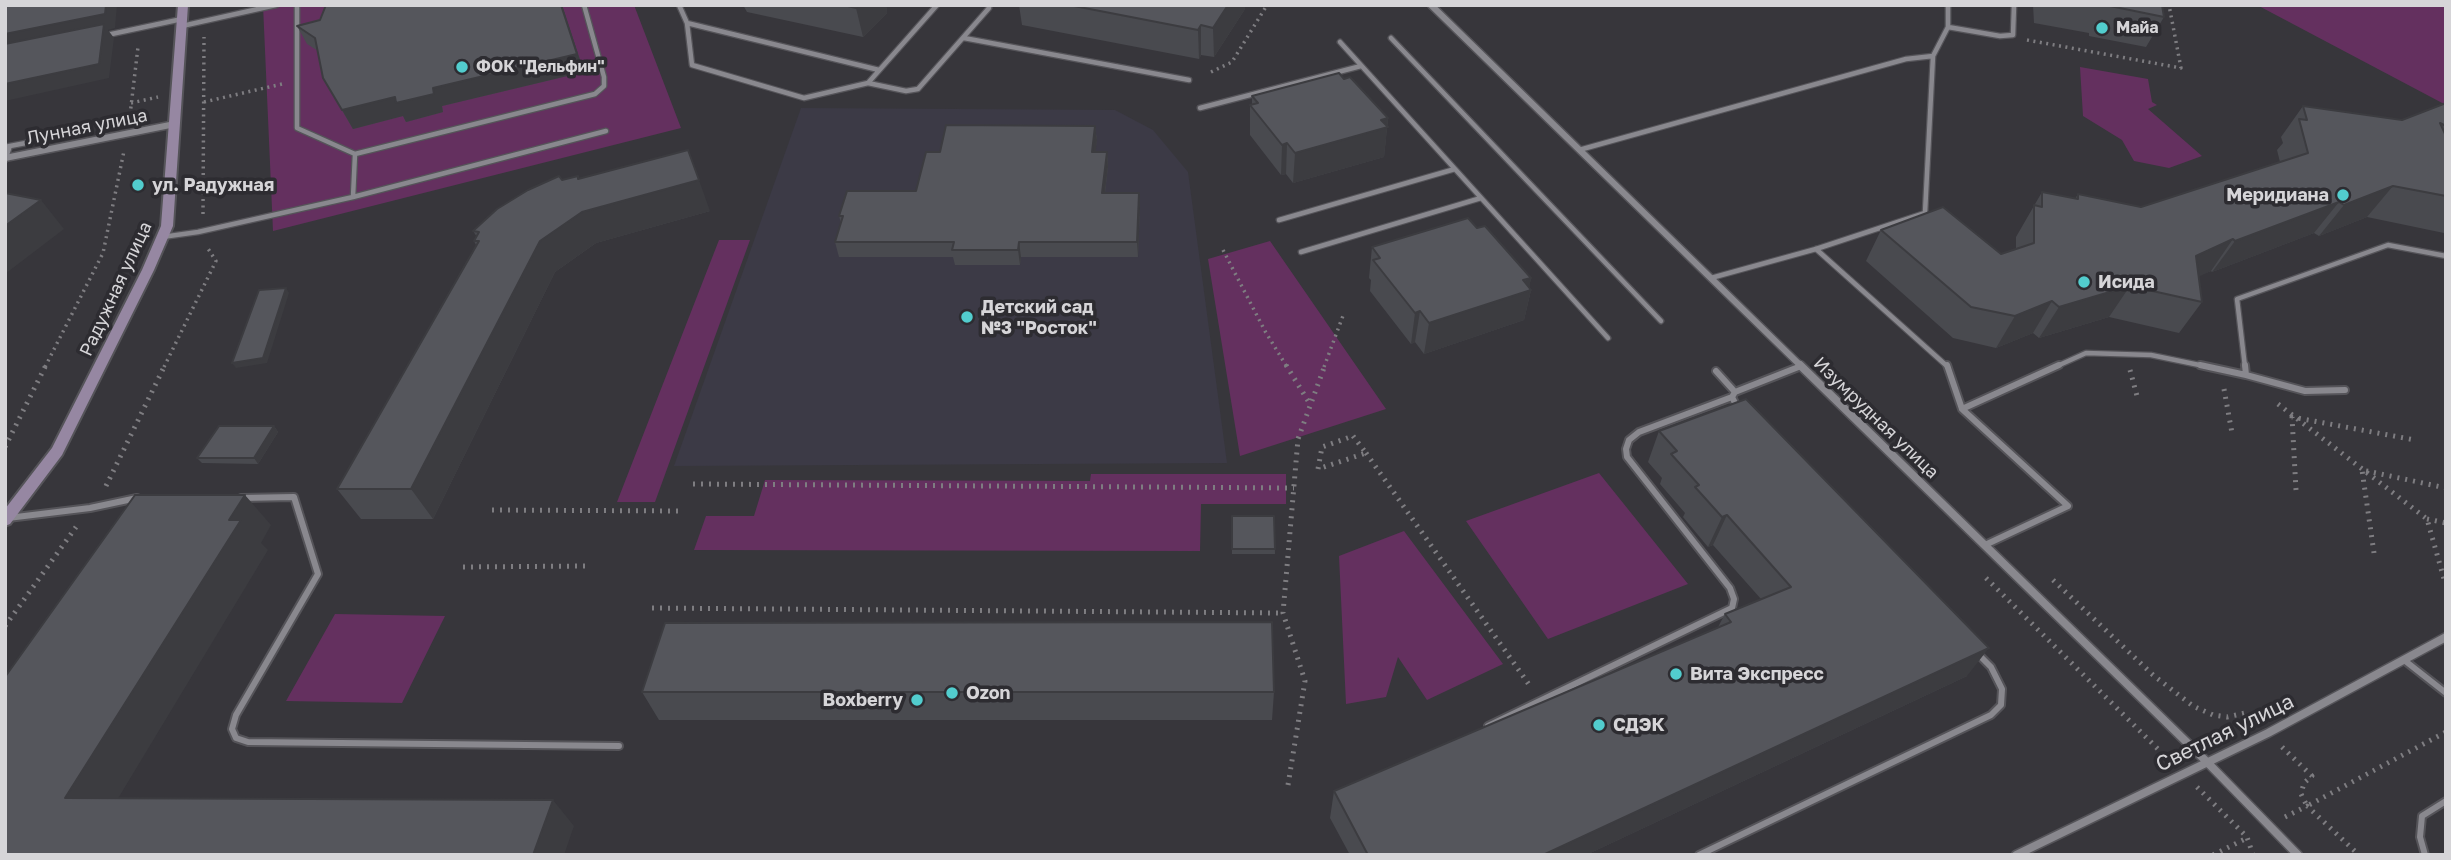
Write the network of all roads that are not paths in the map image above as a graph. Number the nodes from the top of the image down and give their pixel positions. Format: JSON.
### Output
{"nodes":[{"id":1,"x":276,"y":5,"type":"edge"},
{"id":2,"x":297,"y":5,"type":"edge"},
{"id":3,"x":584,"y":5,"type":"edge"},
{"id":4,"x":679,"y":5,"type":"edge"},
{"id":5,"x":937,"y":5,"type":"edge"},
{"id":6,"x":1431,"y":5,"type":"edge"},
{"id":7,"x":1948,"y":5,"type":"edge"},
{"id":8,"x":2014,"y":5,"type":"edge"},
{"id":9,"x":989,"y":8,"type":"dead end"},
{"id":10,"x":182,"y":17,"type":"edge"},
{"id":11,"x":687,"y":23,"type":"junction"},
{"id":12,"x":1948,"y":27,"type":"junction"},
{"id":13,"x":100,"y":36,"type":"edge"},
{"id":14,"x":964,"y":38,"type":"junction"},
{"id":15,"x":1391,"y":38,"type":"dead end"},
{"id":16,"x":1340,"y":42,"type":"dead end"},
{"id":17,"x":1933,"y":56,"type":"junction"},
{"id":18,"x":1361,"y":66,"type":"junction"},
{"id":19,"x":879,"y":70,"type":"junction"},
{"id":20,"x":1189,"y":80,"type":"dead end"},
{"id":21,"x":868,"y":83,"type":"junction"},
{"id":22,"x":1200,"y":108,"type":"dead end"},
{"id":23,"x":175,"y":124,"type":"junction"},
{"id":24,"x":606,"y":131,"type":"dead end"},
{"id":25,"x":73,"y":134,"type":"dead end"},
{"id":26,"x":8,"y":147,"type":"edge"},
{"id":27,"x":1580,"y":150,"type":"junction"},
{"id":28,"x":355,"y":154,"type":"junction"},
{"id":29,"x":6,"y":159,"type":"edge"},
{"id":30,"x":1455,"y":169,"type":"junction"},
{"id":31,"x":354,"y":197,"type":"junction"},
{"id":32,"x":1481,"y":198,"type":"junction"},
{"id":33,"x":1279,"y":220,"type":"dead end"},
{"id":34,"x":162,"y":237,"type":"junction"},
{"id":35,"x":1816,"y":248,"type":"junction"},
{"id":36,"x":1301,"y":252,"type":"dead end"},
{"id":37,"x":2446,"y":256,"type":"edge"},
{"id":38,"x":1711,"y":278,"type":"junction"},
{"id":39,"x":1661,"y":321,"type":"dead end"},
{"id":40,"x":1608,"y":338,"type":"dead end"},
{"id":41,"x":1801,"y":366,"type":"junction"},
{"id":42,"x":1716,"y":371,"type":"dead end"},
{"id":43,"x":2246,"y":375,"type":"junction"},
{"id":44,"x":2345,"y":390,"type":"dead end"},
{"id":45,"x":1733,"y":395,"type":"junction"},
{"id":46,"x":1962,"y":409,"type":"junction"},
{"id":47,"x":1740,"y":410,"type":"edge"},
{"id":48,"x":133,"y":498,"type":"junction"},
{"id":49,"x":147,"y":498,"type":"edge"},
{"id":50,"x":227,"y":498,"type":"edge"},
{"id":51,"x":126,"y":509,"type":"edge"},
{"id":52,"x":6,"y":519,"type":"edge"},
{"id":53,"x":1985,"y":545,"type":"junction"},
{"id":54,"x":2446,"y":637,"type":"edge"},
{"id":55,"x":1971,"y":647,"type":"edge"},
{"id":56,"x":2404,"y":660,"type":"junction"},
{"id":57,"x":2446,"y":693,"type":"edge"},
{"id":58,"x":1478,"y":730,"type":"edge"},
{"id":59,"x":619,"y":746,"type":"dead end"},
{"id":60,"x":2207,"y":762,"type":"junction"},
{"id":61,"x":2446,"y":801,"type":"edge"},
{"id":62,"x":1699,"y":855,"type":"edge"},
{"id":63,"x":2016,"y":855,"type":"edge"},
{"id":64,"x":2298,"y":855,"type":"edge"},
{"id":65,"x":2425,"y":855,"type":"edge"}],
"edges":[{"from":1,"to":10,"type":"lane"},
{"from":2,"to":28,"type":"lane"},
{"from":3,"to":28,"type":"lane"},
{"from":4,"to":11,"type":"lane"},
{"from":5,"to":19,"type":"lane"},
{"from":6,"to":27,"type":"street","name":"Изумрудная улица"},
{"from":7,"to":12,"type":"lane"},
{"from":8,"to":12,"type":"lane"},
{"from":9,"to":14,"type":"lane"},
{"from":10,"to":13,"type":"lane"},
{"from":10,"to":23,"type":"main road","name":"Радужная улица"},
{"from":11,"to":19,"type":"lane"},
{"from":11,"to":21,"type":"lane"},
{"from":12,"to":17,"type":"lane"},
{"from":14,"to":20,"type":"lane"},
{"from":14,"to":21,"type":"lane"},
{"from":15,"to":39,"type":"lane"},
{"from":16,"to":18,"type":"lane"},
{"from":17,"to":27,"type":"lane"},
{"from":17,"to":35,"type":"lane"},
{"from":18,"to":22,"type":"lane"},
{"from":18,"to":30,"type":"lane"},
{"from":19,"to":21,"type":"lane"},
{"from":23,"to":29,"type":"street","name":"Лунная улица"},
{"from":23,"to":34,"type":"main road","name":"Радужная улица"},
{"from":24,"to":31,"type":"lane"},
{"from":25,"to":26,"type":"lane"},
{"from":26,"to":29,"type":"lane"},
{"from":27,"to":38,"type":"street","name":"Изумрудная улица"},
{"from":28,"to":31,"type":"lane"},
{"from":30,"to":32,"type":"lane"},
{"from":30,"to":33,"type":"lane"},
{"from":31,"to":34,"type":"lane"},
{"from":32,"to":36,"type":"lane"},
{"from":32,"to":40,"type":"lane"},
{"from":34,"to":52,"type":"main road","name":"Радужная улица"},
{"from":35,"to":38,"type":"lane"},
{"from":35,"to":46,"type":"lane"},
{"from":37,"to":43,"type":"lane"},
{"from":38,"to":41,"type":"street","name":"Изумрудная улица"},
{"from":41,"to":45,"type":"lane"},
{"from":41,"to":53,"type":"street","name":"Изумрудная улица"},
{"from":42,"to":45,"type":"lane"},
{"from":43,"to":44,"type":"lane"},
{"from":43,"to":46,"type":"lane"},
{"from":45,"to":47,"type":"lane"},
{"from":45,"to":58,"type":"lane"},
{"from":46,"to":53,"type":"lane"},
{"from":48,"to":49,"type":"lane"},
{"from":48,"to":51,"type":"lane"},
{"from":48,"to":52,"type":"lane"},
{"from":50,"to":59,"type":"lane"},
{"from":53,"to":60,"type":"street","name":"Изумрудная улица"},
{"from":54,"to":56,"type":"street","name":"Светлая улица"},
{"from":55,"to":62,"type":"lane"},
{"from":56,"to":57,"type":"lane"},
{"from":56,"to":60,"type":"street","name":"Светлая улица"},
{"from":60,"to":63,"type":"street","name":"Светлая улица"},
{"from":60,"to":64,"type":"street","name":"Изумрудная улица"},
{"from":61,"to":65,"type":"lane"}]}
